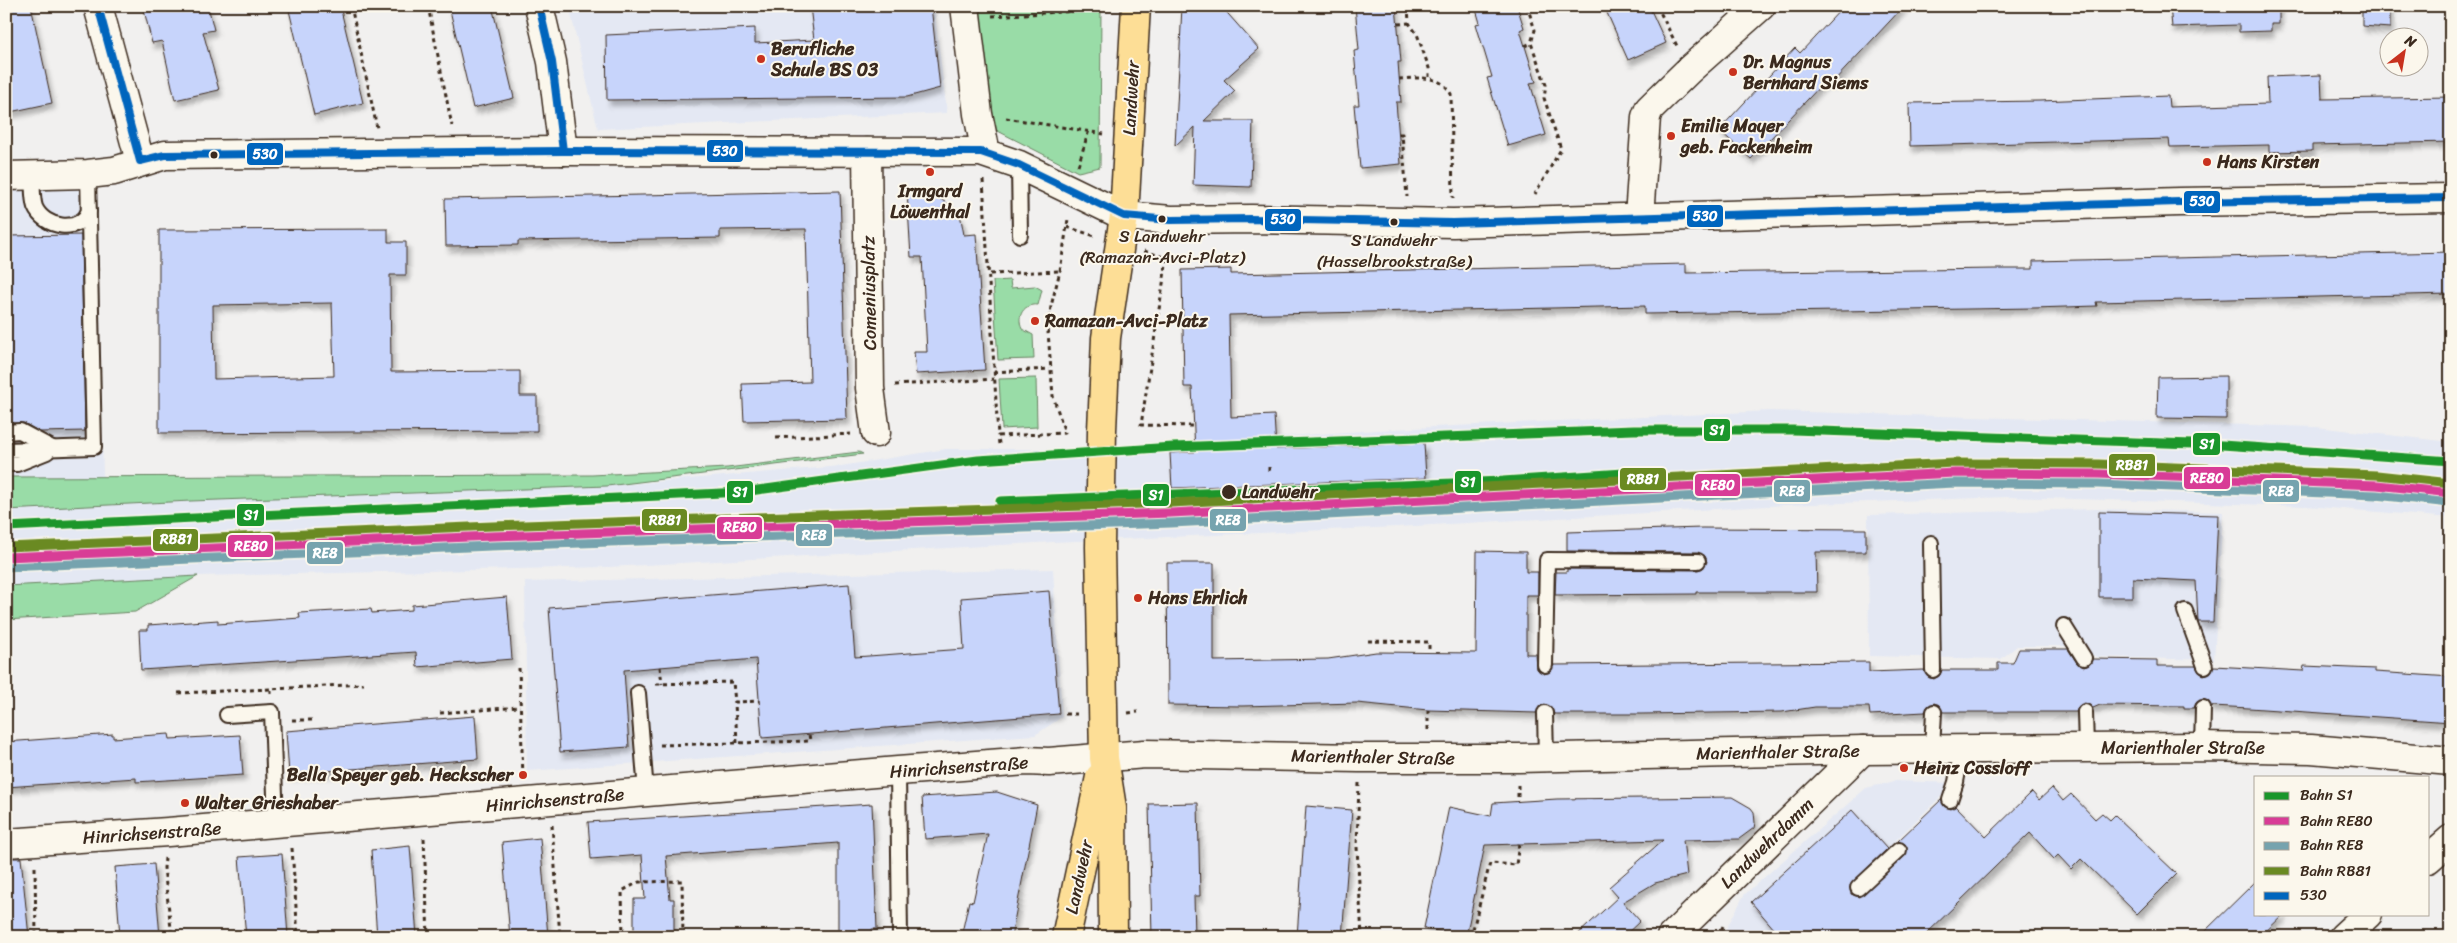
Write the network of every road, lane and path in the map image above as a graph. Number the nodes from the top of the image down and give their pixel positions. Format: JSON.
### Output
{"nodes":[{"id":1,"x":98,"y":6,"type":"edge"},
{"id":2,"x":351,"y":6,"type":"edge"},
{"id":3,"x":428,"y":6,"type":"edge"},
{"id":4,"x":539,"y":6,"type":"edge"},
{"id":5,"x":1408,"y":6,"type":"edge"},
{"id":6,"x":1527,"y":6,"type":"edge"},
{"id":7,"x":1761,"y":6,"type":"edge"},
{"id":8,"x":1136,"y":7,"type":"edge"},
{"id":9,"x":1657,"y":7,"type":"edge"},
{"id":10,"x":1650,"y":10,"type":"dead end"},
{"id":11,"x":966,"y":12,"type":"edge"},
{"id":12,"x":1409,"y":23,"type":"junction"},
{"id":13,"x":1398,"y":24,"type":"dead end"},
{"id":14,"x":1531,"y":43,"type":"junction"},
{"id":15,"x":1525,"y":46,"type":"dead end"},
{"id":16,"x":1689,"y":70,"type":"junction"},
{"id":17,"x":1429,"y":77,"type":"junction"},
{"id":18,"x":1399,"y":79,"type":"dead end"},
{"id":19,"x":978,"y":114,"type":"junction"},
{"id":20,"x":1089,"y":130,"type":"junction"},
{"id":21,"x":1398,"y":134,"type":"dead end"},
{"id":22,"x":1129,"y":140,"type":"junction"},
{"id":23,"x":563,"y":151,"type":"junction"},
{"id":24,"x":457,"y":152,"type":"junction"},
{"id":25,"x":867,"y":152,"type":"junction"},
{"id":26,"x":983,"y":152,"type":"junction"},
{"id":27,"x":382,"y":153,"type":"junction"},
{"id":28,"x":140,"y":161,"type":"junction"},
{"id":29,"x":1018,"y":165,"type":"junction"},
{"id":30,"x":88,"y":174,"type":"junction"},
{"id":31,"x":19,"y":175,"type":"edge"},
{"id":32,"x":1073,"y":193,"type":"junction"},
{"id":33,"x":2451,"y":198,"type":"edge"},
{"id":34,"x":89,"y":211,"type":"junction"},
{"id":35,"x":1124,"y":216,"type":"junction"},
{"id":36,"x":1639,"y":217,"type":"junction"},
{"id":37,"x":1520,"y":220,"type":"junction"},
{"id":38,"x":1409,"y":223,"type":"junction"},
{"id":39,"x":1453,"y":223,"type":"junction"},
{"id":40,"x":1067,"y":227,"type":"junction"},
{"id":41,"x":1020,"y":235,"type":"dead end"},
{"id":42,"x":1120,"y":244,"type":"junction"},
{"id":43,"x":1060,"y":271,"type":"junction"},
{"id":44,"x":990,"y":274,"type":"junction"},
{"id":45,"x":1050,"y":369,"type":"junction"},
{"id":46,"x":994,"y":372,"type":"junction"},
{"id":47,"x":994,"y":379,"type":"junction"},
{"id":48,"x":870,"y":388,"type":"junction"},
{"id":49,"x":1194,"y":426,"type":"dead end"},
{"id":50,"x":6,"y":432,"type":"edge"},
{"id":51,"x":876,"y":433,"type":"joint"},
{"id":52,"x":998,"y":436,"type":"junction"},
{"id":53,"x":776,"y":438,"type":"dead end"},
{"id":54,"x":998,"y":444,"type":"dead end"},
{"id":55,"x":54,"y":449,"type":"junction"},
{"id":56,"x":6,"y":450,"type":"edge"},
{"id":57,"x":6,"y":464,"type":"edge"},
{"id":58,"x":1269,"y":464,"type":"dead end"},
{"id":59,"x":1269,"y":470,"type":"dead end"},
{"id":60,"x":1931,"y":543,"type":"dead end"},
{"id":61,"x":1698,"y":561,"type":"dead end"},
{"id":62,"x":2185,"y":611,"type":"dead end"},
{"id":63,"x":2064,"y":626,"type":"dead end"},
{"id":64,"x":1368,"y":641,"type":"dead end"},
{"id":65,"x":1429,"y":653,"type":"dead end"},
{"id":66,"x":2084,"y":658,"type":"dead end"},
{"id":67,"x":1545,"y":665,"type":"dead end"},
{"id":68,"x":2205,"y":666,"type":"dead end"},
{"id":69,"x":660,"y":667,"type":"dead end"},
{"id":70,"x":519,"y":668,"type":"dead end"},
{"id":71,"x":1933,"y":670,"type":"dead end"},
{"id":72,"x":364,"y":684,"type":"dead end"},
{"id":73,"x":662,"y":684,"type":"junction"},
{"id":74,"x":271,"y":689,"type":"junction"},
{"id":75,"x":178,"y":693,"type":"dead end"},
{"id":76,"x":638,"y":693,"type":"joint"},
{"id":77,"x":760,"y":701,"type":"dead end"},
{"id":78,"x":735,"y":702,"type":"junction"},
{"id":79,"x":520,"y":707,"type":"junction"},
{"id":80,"x":2203,"y":708,"type":"dead end"},
{"id":81,"x":272,"y":712,"type":"junction"},
{"id":82,"x":1934,"y":712,"type":"dead end"},
{"id":83,"x":2085,"y":712,"type":"dead end"},
{"id":84,"x":440,"y":713,"type":"dead end"},
{"id":85,"x":1545,"y":714,"type":"dead end"},
{"id":86,"x":226,"y":715,"type":"dead end"},
{"id":87,"x":809,"y":734,"type":"dead end"},
{"id":88,"x":737,"y":743,"type":"junction"},
{"id":89,"x":642,"y":746,"type":"junction"},
{"id":90,"x":2202,"y":747,"type":"junction"},
{"id":91,"x":2086,"y":748,"type":"junction"},
{"id":92,"x":1932,"y":749,"type":"junction"},
{"id":93,"x":1962,"y":749,"type":"junction"},
{"id":94,"x":1863,"y":750,"type":"junction"},
{"id":95,"x":1104,"y":758,"type":"junction"},
{"id":96,"x":1359,"y":758,"type":"junction"},
{"id":97,"x":1546,"y":758,"type":"junction"},
{"id":98,"x":2451,"y":761,"type":"edge"},
{"id":99,"x":898,"y":771,"type":"junction"},
{"id":100,"x":646,"y":792,"type":"junction"},
{"id":101,"x":1950,"y":800,"type":"dead end"},
{"id":102,"x":542,"y":801,"type":"junction"},
{"id":103,"x":425,"y":811,"type":"junction"},
{"id":104,"x":285,"y":822,"type":"junction"},
{"id":105,"x":168,"y":832,"type":"junction"},
{"id":106,"x":2451,"y":838,"type":"edge"},
{"id":107,"x":35,"y":841,"type":"junction"},
{"id":108,"x":6,"y":843,"type":"edge"},
{"id":109,"x":1519,"y":843,"type":"dead end"},
{"id":110,"x":1899,"y":850,"type":"dead end"},
{"id":111,"x":2430,"y":857,"type":"edge"},
{"id":112,"x":1858,"y":888,"type":"dead end"},
{"id":113,"x":2366,"y":916,"type":"edge"},
{"id":114,"x":36,"y":937,"type":"edge"},
{"id":115,"x":172,"y":937,"type":"edge"},
{"id":116,"x":298,"y":937,"type":"edge"},
{"id":117,"x":428,"y":937,"type":"edge"},
{"id":118,"x":560,"y":937,"type":"edge"},
{"id":119,"x":622,"y":937,"type":"edge"},
{"id":120,"x":683,"y":937,"type":"edge"},
{"id":121,"x":900,"y":937,"type":"edge"},
{"id":122,"x":1066,"y":937,"type":"edge"},
{"id":123,"x":1112,"y":937,"type":"edge"},
{"id":124,"x":1362,"y":937,"type":"edge"},
{"id":125,"x":1471,"y":937,"type":"edge"},
{"id":126,"x":1671,"y":937,"type":"edge"},
{"id":127,"x":2343,"y":937,"type":"edge"}],
"edges":[{"from":1,"to":28,"type":"street"},
{"from":2,"to":27,"type":"path"},
{"from":3,"to":24,"type":"path"},
{"from":4,"to":23,"type":"street"},
{"from":5,"to":12,"type":"path"},
{"from":6,"to":14,"type":"path"},
{"from":7,"to":16,"type":"street"},
{"from":8,"to":11,"type":"path"},
{"from":8,"to":22,"type":"main road","name":"Landwehr"},
{"from":9,"to":10,"type":"path"},
{"from":9,"to":16,"type":"path"},
{"from":11,"to":19,"type":"street"},
{"from":12,"to":13,"type":"path"},
{"from":12,"to":17,"type":"path"},
{"from":14,"to":15,"type":"path"},
{"from":14,"to":37,"type":"path"},
{"from":16,"to":36,"type":"street"},
{"from":17,"to":18,"type":"path"},
{"from":17,"to":39,"type":"path"},
{"from":19,"to":20,"type":"path"},
{"from":19,"to":26,"type":"street"},
{"from":20,"to":22,"type":"path"},
{"from":20,"to":32,"type":"path"},
{"from":21,"to":38,"type":"path"},
{"from":22,"to":35,"type":"main road","name":"Landwehr"},
{"from":23,"to":24,"type":"street"},
{"from":23,"to":25,"type":"street"},
{"from":24,"to":27,"type":"street"},
{"from":25,"to":26,"type":"street"},
{"from":25,"to":48,"type":"street","name":"Comeniusplatz"},
{"from":26,"to":29,"type":"street"},
{"from":26,"to":44,"type":"path"},
{"from":27,"to":28,"type":"street"},
{"from":28,"to":30,"type":"street"},
{"from":29,"to":32,"type":"street"},
{"from":29,"to":41,"type":"lane"},
{"from":30,"to":31,"type":"street"},
{"from":30,"to":34,"type":"lane"},
{"from":31,"to":34,"type":"lane"},
{"from":32,"to":35,"type":"street"},
{"from":32,"to":40,"type":"path"},
{"from":33,"to":36,"type":"street"},
{"from":34,"to":55,"type":"lane"},
{"from":35,"to":38,"type":"street"},
{"from":35,"to":42,"type":"main road","name":"Landwehr"},
{"from":36,"to":37,"type":"street"},
{"from":37,"to":39,"type":"street"},
{"from":38,"to":39,"type":"street"},
{"from":40,"to":42,"type":"path"},
{"from":40,"to":43,"type":"path"},
{"from":42,"to":49,"type":"path"},
{"from":42,"to":95,"type":"main road","name":"Landwehr"},
{"from":43,"to":44,"type":"path"},
{"from":43,"to":45,"type":"path"},
{"from":44,"to":46,"type":"path"},
{"from":45,"to":46,"type":"path"},
{"from":45,"to":52,"type":"path"},
{"from":46,"to":47,"type":"path"},
{"from":47,"to":48,"type":"path"},
{"from":47,"to":52,"type":"path"},
{"from":48,"to":51,"type":"street","name":"Comeniusplatz"},
{"from":50,"to":55,"type":"lane"},
{"from":51,"to":53,"type":"path"},
{"from":52,"to":54,"type":"path"},
{"from":55,"to":56,"type":"lane"},
{"from":55,"to":57,"type":"lane"},
{"from":58,"to":59,"type":"path"},
{"from":60,"to":71,"type":"lane"},
{"from":61,"to":67,"type":"lane"},
{"from":62,"to":68,"type":"lane"},
{"from":63,"to":66,"type":"lane"},
{"from":64,"to":65,"type":"path"},
{"from":69,"to":73,"type":"path"},
{"from":70,"to":79,"type":"path"},
{"from":72,"to":74,"type":"path"},
{"from":73,"to":76,"type":"path"},
{"from":73,"to":78,"type":"path"},
{"from":74,"to":75,"type":"path"},
{"from":74,"to":81,"type":"path"},
{"from":76,"to":89,"type":"lane"},
{"from":77,"to":78,"type":"path"},
{"from":78,"to":88,"type":"path"},
{"from":79,"to":84,"type":"path"},
{"from":79,"to":102,"type":"path"},
{"from":80,"to":90,"type":"lane"},
{"from":81,"to":86,"type":"lane"},
{"from":81,"to":104,"type":"lane"},
{"from":82,"to":92,"type":"lane"},
{"from":83,"to":91,"type":"lane"},
{"from":85,"to":97,"type":"lane"},
{"from":87,"to":88,"type":"path"},
{"from":88,"to":89,"type":"path"},
{"from":89,"to":100,"type":"lane"},
{"from":90,"to":91,"type":"street","name":"Marienthaler Straße"},
{"from":90,"to":98,"type":"street","name":"Marienthaler Straße"},
{"from":91,"to":93,"type":"street","name":"Marienthaler Straße"},
{"from":92,"to":93,"type":"street","name":"Marienthaler Straße"},
{"from":92,"to":94,"type":"street","name":"Marienthaler Straße"},
{"from":93,"to":101,"type":"lane"},
{"from":94,"to":97,"type":"street","name":"Marienthaler Straße"},
{"from":94,"to":126,"type":"street","name":"Landwehrdamm"},
{"from":95,"to":96,"type":"street","name":"Marienthaler Straße"},
{"from":95,"to":99,"type":"street","name":"Hinrichsenstraße"},
{"from":95,"to":122,"type":"main road","name":"Landwehr"},
{"from":95,"to":123,"type":"main road","name":"Landwehr"},
{"from":96,"to":97,"type":"street","name":"Marienthaler Straße"},
{"from":96,"to":124,"type":"path"},
{"from":99,"to":100,"type":"street","name":"Hinrichsenstraße"},
{"from":99,"to":121,"type":"lane"},
{"from":100,"to":102,"type":"street","name":"Hinrichsenstraße"},
{"from":102,"to":103,"type":"street","name":"Hinrichsenstraße"},
{"from":102,"to":118,"type":"path"},
{"from":103,"to":104,"type":"street","name":"Hinrichsenstraße"},
{"from":103,"to":117,"type":"path"},
{"from":104,"to":105,"type":"street","name":"Hinrichsenstraße"},
{"from":104,"to":116,"type":"path"},
{"from":105,"to":107,"type":"street","name":"Hinrichsenstraße"},
{"from":105,"to":115,"type":"path"},
{"from":106,"to":111,"type":"street"},
{"from":107,"to":108,"type":"street","name":"Hinrichsenstraße"},
{"from":107,"to":114,"type":"path"},
{"from":109,"to":125,"type":"path"},
{"from":110,"to":112,"type":"lane"},
{"from":113,"to":127,"type":"street"},
{"from":119,"to":120,"type":"path"}]}
